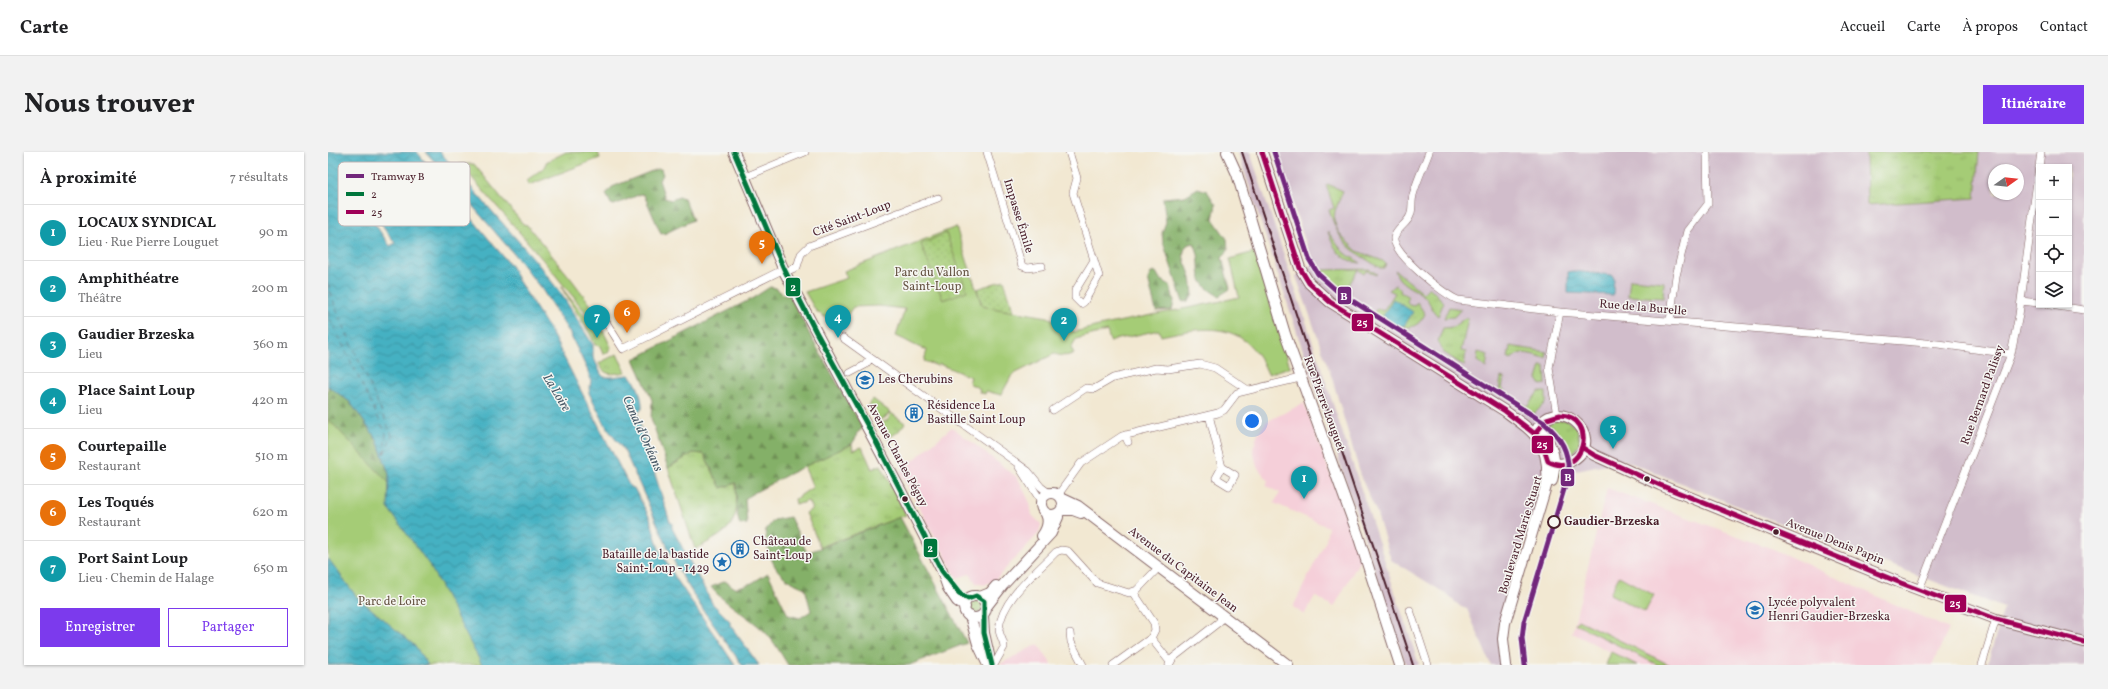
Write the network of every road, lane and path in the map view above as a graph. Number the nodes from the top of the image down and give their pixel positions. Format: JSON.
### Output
{"nodes":[{"id":1,"x":734,"y":152,"type":"edge"},
{"id":2,"x":805,"y":152,"type":"edge"},
{"id":3,"x":988,"y":152,"type":"edge"},
{"id":4,"x":1069,"y":152,"type":"edge"},
{"id":5,"x":1227,"y":152,"type":"edge"},
{"id":6,"x":1262,"y":152,"type":"edge"},
{"id":7,"x":1429,"y":152,"type":"edge"},
{"id":8,"x":1707,"y":152,"type":"edge"},
{"id":9,"x":2041,"y":152,"type":"edge"},
{"id":10,"x":745,"y":177,"type":"junction"},
{"id":11,"x":938,"y":198,"type":"dead end"},
{"id":12,"x":1094,"y":260,"type":"junction"},
{"id":13,"x":1042,"y":266,"type":"dead end"},
{"id":14,"x":784,"y":271,"type":"junction"},
{"id":15,"x":2021,"y":301,"type":"junction"},
{"id":16,"x":2036,"y":304,"type":"edge"},
{"id":17,"x":2070,"y":308,"type":"edge"},
{"id":18,"x":2084,"y":310,"type":"edge"},
{"id":19,"x":1560,"y":312,"type":"junction"},
{"id":20,"x":1670,"y":321,"type":"junction"},
{"id":21,"x":606,"y":322,"type":"dead end"},
{"id":22,"x":843,"y":338,"type":"dead end"},
{"id":23,"x":2011,"y":354,"type":"junction"},
{"id":24,"x":870,"y":359,"type":"junction"},
{"id":25,"x":850,"y":373,"type":"dead end"},
{"id":26,"x":1300,"y":378,"type":"junction"},
{"id":27,"x":1248,"y":390,"type":"junction"},
{"id":28,"x":1053,"y":410,"type":"dead end"},
{"id":29,"x":1209,"y":415,"type":"junction"},
{"id":30,"x":1556,"y":415,"type":"junction"},
{"id":31,"x":1536,"y":430,"type":"junction"},
{"id":32,"x":1583,"y":448,"type":"junction"},
{"id":33,"x":1551,"y":462,"type":"junction"},
{"id":34,"x":1018,"y":466,"type":"junction"},
{"id":35,"x":1222,"y":468,"type":"dead end"},
{"id":36,"x":1056,"y":496,"type":"junction"},
{"id":37,"x":1041,"y":502,"type":"junction"},
{"id":38,"x":1059,"y":512,"type":"junction"},
{"id":39,"x":1046,"y":514,"type":"junction"},
{"id":40,"x":1157,"y":570,"type":"junction"},
{"id":41,"x":1919,"y":590,"type":"junction"},
{"id":42,"x":1134,"y":593,"type":"junction"},
{"id":43,"x":980,"y":597,"type":"junction"},
{"id":44,"x":967,"y":603,"type":"junction"},
{"id":45,"x":1410,"y":610,"type":"dead end"},
{"id":46,"x":984,"y":611,"type":"junction"},
{"id":47,"x":970,"y":616,"type":"junction"},
{"id":48,"x":1221,"y":617,"type":"junction"},
{"id":49,"x":1996,"y":619,"type":"junction"},
{"id":50,"x":1070,"y":634,"type":"dead end"},
{"id":51,"x":1150,"y":638,"type":"junction"},
{"id":52,"x":2084,"y":642,"type":"edge"},
{"id":53,"x":1169,"y":664,"type":"edge"},
{"id":54,"x":988,"y":665,"type":"edge"},
{"id":55,"x":993,"y":665,"type":"edge"},
{"id":56,"x":1084,"y":665,"type":"edge"},
{"id":57,"x":1113,"y":665,"type":"edge"},
{"id":58,"x":1282,"y":665,"type":"edge"},
{"id":59,"x":1288,"y":665,"type":"edge"},
{"id":60,"x":1400,"y":665,"type":"edge"},
{"id":61,"x":1428,"y":665,"type":"edge"},
{"id":62,"x":1506,"y":665,"type":"edge"},
{"id":63,"x":1509,"y":665,"type":"edge"},
{"id":64,"x":1982,"y":665,"type":"edge"}],
"edges":[{"from":1,"to":10,"type":"main road","name":"Avenue Charles Péguy"},
{"from":2,"to":10,"type":"street"},
{"from":3,"to":13,"type":"street","name":"Impasse Émile"},
{"from":4,"to":12,"type":"street"},
{"from":5,"to":26,"type":"main road","name":"Rue Pierre Louguet"},
{"from":6,"to":31,"type":"main road","name":"Boulevard Marie Stuart"},
{"from":7,"to":19,"type":"street","name":"Rue de la Burelle"},
{"from":8,"to":20,"type":"street"},
{"from":9,"to":15,"type":"street","name":"Rue Bernard Palissy"},
{"from":10,"to":14,"type":"main road","name":"Avenue Charles Péguy"},
{"from":11,"to":14,"type":"street","name":"Cité Saint-Loup"},
{"from":12,"to":12,"type":"street"},
{"from":14,"to":21,"type":"street","name":"Cité Saint-Loup"},
{"from":14,"to":44,"type":"main road","name":"Avenue Charles Péguy"},
{"from":15,"to":16,"type":"street"},
{"from":15,"to":23,"type":"street","name":"Rue Bernard Palissy"},
{"from":17,"to":18,"type":"street"},
{"from":19,"to":20,"type":"street","name":"Rue de la Burelle"},
{"from":19,"to":30,"type":"street"},
{"from":20,"to":23,"type":"street","name":"Rue de la Burelle"},
{"from":22,"to":24,"type":"street"},
{"from":23,"to":41,"type":"street","name":"Rue Bernard Palissy"},
{"from":24,"to":25,"type":"street"},
{"from":24,"to":34,"type":"street"},
{"from":26,"to":27,"type":"street"},
{"from":26,"to":60,"type":"main road","name":"Rue Pierre Louguet"},
{"from":27,"to":28,"type":"street"},
{"from":27,"to":29,"type":"street"},
{"from":29,"to":35,"type":"street"},
{"from":29,"to":36,"type":"street"},
{"from":30,"to":31,"type":"main road"},
{"from":30,"to":32,"type":"main road"},
{"from":31,"to":33,"type":"main road","name":"Boulevard Marie Stuart"},
{"from":32,"to":33,"type":"main road"},
{"from":32,"to":41,"type":"main road","name":"Avenue Denis Papin"},
{"from":33,"to":62,"type":"main road"},
{"from":33,"to":63,"type":"main road","name":"Boulevard Marie Stuart"},
{"from":34,"to":36,"type":"street"},
{"from":34,"to":37,"type":"street"},
{"from":36,"to":37,"type":"main road"},
{"from":36,"to":38,"type":"main road"},
{"from":36,"to":40,"type":"main road","name":"Avenue du Capitaine Jean"},
{"from":37,"to":39,"type":"main road"},
{"from":38,"to":39,"type":"main road"},
{"from":38,"to":40,"type":"main road","name":"Avenue du Capitaine Jean"},
{"from":38,"to":46,"type":"main road"},
{"from":39,"to":43,"type":"main road"},
{"from":40,"to":42,"type":"street"},
{"from":40,"to":48,"type":"main road","name":"Avenue du Capitaine Jean"},
{"from":41,"to":49,"type":"main road","name":"Avenue Denis Papin"},
{"from":42,"to":51,"type":"street"},
{"from":42,"to":55,"type":"street"},
{"from":43,"to":44,"type":"main road"},
{"from":43,"to":46,"type":"main road"},
{"from":44,"to":47,"type":"main road"},
{"from":45,"to":61,"type":"street"},
{"from":46,"to":47,"type":"main road"},
{"from":46,"to":55,"type":"main road"},
{"from":47,"to":54,"type":"main road"},
{"from":48,"to":53,"type":"street"},
{"from":48,"to":58,"type":"main road","name":"Avenue du Capitaine Jean"},
{"from":48,"to":59,"type":"main road","name":"Avenue du Capitaine Jean"},
{"from":49,"to":52,"type":"main road","name":"Avenue Denis Papin"},
{"from":49,"to":64,"type":"street"},
{"from":50,"to":56,"type":"street"},
{"from":51,"to":53,"type":"street"},
{"from":51,"to":57,"type":"street"}]}
